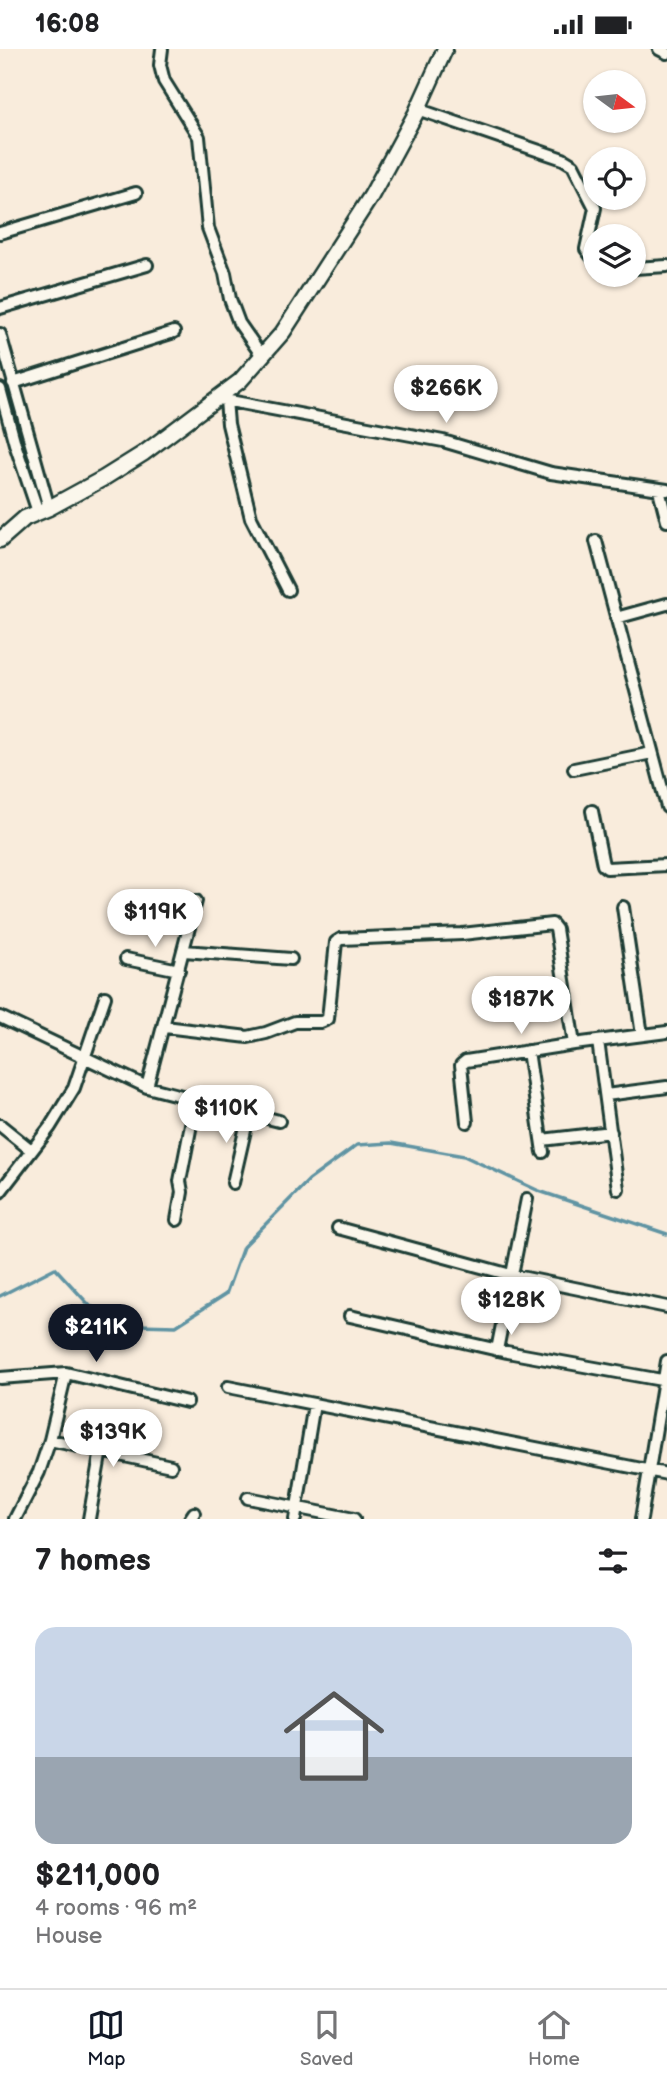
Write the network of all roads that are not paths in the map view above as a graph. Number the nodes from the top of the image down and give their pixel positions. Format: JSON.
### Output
{"nodes":[{"id":1,"x":162,"y":49,"type":"edge"},
{"id":2,"x":444,"y":49,"type":"edge"},
{"id":3,"x":659,"y":49,"type":"edge"},
{"id":4,"x":667,"y":53,"type":"edge"},
{"id":5,"x":417,"y":109,"type":"junction"},
{"id":6,"x":136,"y":193,"type":"dead end"},
{"id":7,"x":592,"y":224,"type":"edge"},
{"id":8,"x":0,"y":233,"type":"edge"},
{"id":9,"x":147,"y":265,"type":"dead end"},
{"id":10,"x":667,"y":266,"type":"edge"},
{"id":11,"x":646,"y":267,"type":"edge"},
{"id":12,"x":0,"y":308,"type":"edge"},
{"id":13,"x":174,"y":332,"type":"dead end"},
{"id":14,"x":0,"y":334,"type":"edge"},
{"id":15,"x":262,"y":356,"type":"junction"},
{"id":16,"x":13,"y":383,"type":"junction"},
{"id":17,"x":0,"y":390,"type":"edge"},
{"id":18,"x":222,"y":400,"type":"junction"},
{"id":19,"x":663,"y":490,"type":"edge"},
{"id":20,"x":43,"y":510,"type":"junction"},
{"id":21,"x":667,"y":521,"type":"edge"},
{"id":22,"x":0,"y":540,"type":"edge"},
{"id":23,"x":596,"y":541,"type":"dead end"},
{"id":24,"x":288,"y":590,"type":"dead end"},
{"id":25,"x":667,"y":604,"type":"edge"},
{"id":26,"x":616,"y":618,"type":"junction"},
{"id":27,"x":652,"y":753,"type":"junction"},
{"id":28,"x":574,"y":769,"type":"dead end"},
{"id":29,"x":667,"y":807,"type":"edge"},
{"id":30,"x":592,"y":811,"type":"dead end"},
{"id":31,"x":667,"y":865,"type":"edge"},
{"id":32,"x":196,"y":901,"type":"dead end"},
{"id":33,"x":623,"y":907,"type":"dead end"},
{"id":34,"x":184,"y":951,"type":"junction"},
{"id":35,"x":126,"y":959,"type":"dead end"},
{"id":36,"x":292,"y":960,"type":"dead end"},
{"id":37,"x":178,"y":970,"type":"junction"},
{"id":38,"x":105,"y":997,"type":"dead end"},
{"id":39,"x":0,"y":1017,"type":"edge"},
{"id":40,"x":164,"y":1027,"type":"junction"},
{"id":41,"x":667,"y":1032,"type":"edge"},
{"id":42,"x":642,"y":1035,"type":"junction"},
{"id":43,"x":598,"y":1041,"type":"junction"},
{"id":44,"x":574,"y":1044,"type":"junction"},
{"id":45,"x":528,"y":1051,"type":"junction"},
{"id":46,"x":85,"y":1058,"type":"junction"},
{"id":47,"x":147,"y":1087,"type":"junction"},
{"id":48,"x":667,"y":1087,"type":"edge"},
{"id":49,"x":606,"y":1095,"type":"junction"},
{"id":50,"x":196,"y":1099,"type":"junction"},
{"id":51,"x":249,"y":1113,"type":"junction"},
{"id":52,"x":279,"y":1121,"type":"dead end"},
{"id":53,"x":467,"y":1122,"type":"dead end"},
{"id":54,"x":0,"y":1125,"type":"edge"},
{"id":55,"x":611,"y":1132,"type":"junction"},
{"id":56,"x":542,"y":1140,"type":"junction"},
{"id":57,"x":31,"y":1150,"type":"junction"},
{"id":58,"x":543,"y":1152,"type":"dead end"},
{"id":59,"x":233,"y":1183,"type":"dead end"},
{"id":60,"x":618,"y":1189,"type":"dead end"},
{"id":61,"x":1,"y":1190,"type":"edge"},
{"id":62,"x":527,"y":1199,"type":"dead end"},
{"id":63,"x":177,"y":1220,"type":"dead end"},
{"id":64,"x":338,"y":1228,"type":"dead end"},
{"id":65,"x":511,"y":1275,"type":"junction"},
{"id":66,"x":667,"y":1307,"type":"edge"},
{"id":67,"x":350,"y":1316,"type":"dead end"},
{"id":68,"x":497,"y":1350,"type":"junction"},
{"id":69,"x":667,"y":1361,"type":"edge"},
{"id":70,"x":66,"y":1373,"type":"junction"},
{"id":71,"x":0,"y":1378,"type":"edge"},
{"id":72,"x":665,"y":1381,"type":"edge"},
{"id":73,"x":228,"y":1387,"type":"dead end"},
{"id":74,"x":187,"y":1402,"type":"dead end"},
{"id":75,"x":314,"y":1404,"type":"junction"},
{"id":76,"x":50,"y":1440,"type":"junction"},
{"id":77,"x":101,"y":1450,"type":"junction"},
{"id":78,"x":171,"y":1466,"type":"dead end"},
{"id":79,"x":648,"y":1470,"type":"junction"},
{"id":80,"x":667,"y":1473,"type":"edge"},
{"id":81,"x":248,"y":1497,"type":"dead end"},
{"id":82,"x":296,"y":1514,"type":"edge"},
{"id":83,"x":15,"y":1519,"type":"edge"},
{"id":84,"x":89,"y":1519,"type":"edge"},
{"id":85,"x":355,"y":1519,"type":"edge"},
{"id":86,"x":641,"y":1519,"type":"edge"}],
"edges":[{"from":1,"to":15,"type":"street"},
{"from":2,"to":5,"type":"main road"},
{"from":3,"to":4,"type":"street"},
{"from":5,"to":7,"type":"street"},
{"from":5,"to":15,"type":"main road"},
{"from":6,"to":8,"type":"street"},
{"from":9,"to":12,"type":"street"},
{"from":10,"to":11,"type":"street"},
{"from":13,"to":16,"type":"street"},
{"from":14,"to":16,"type":"street"},
{"from":15,"to":18,"type":"main road"},
{"from":16,"to":20,"type":"street"},
{"from":17,"to":20,"type":"street"},
{"from":18,"to":19,"type":"street"},
{"from":18,"to":20,"type":"main road"},
{"from":18,"to":24,"type":"street"},
{"from":19,"to":21,"type":"street"},
{"from":20,"to":22,"type":"main road"},
{"from":23,"to":26,"type":"street"},
{"from":25,"to":26,"type":"street"},
{"from":26,"to":27,"type":"street"},
{"from":27,"to":28,"type":"street"},
{"from":27,"to":29,"type":"street"},
{"from":30,"to":31,"type":"street"},
{"from":32,"to":34,"type":"street"},
{"from":33,"to":42,"type":"street"},
{"from":34,"to":36,"type":"street"},
{"from":34,"to":37,"type":"street"},
{"from":35,"to":37,"type":"street"},
{"from":37,"to":40,"type":"street"},
{"from":38,"to":46,"type":"street"},
{"from":39,"to":46,"type":"street"},
{"from":40,"to":44,"type":"street"},
{"from":40,"to":47,"type":"street"},
{"from":41,"to":42,"type":"street"},
{"from":42,"to":43,"type":"street"},
{"from":43,"to":44,"type":"street"},
{"from":43,"to":49,"type":"street"},
{"from":44,"to":45,"type":"street"},
{"from":45,"to":53,"type":"street"},
{"from":45,"to":56,"type":"street"},
{"from":46,"to":47,"type":"street"},
{"from":46,"to":57,"type":"street"},
{"from":47,"to":50,"type":"street"},
{"from":48,"to":49,"type":"street"},
{"from":49,"to":55,"type":"street"},
{"from":50,"to":51,"type":"street"},
{"from":50,"to":63,"type":"street"},
{"from":51,"to":52,"type":"street"},
{"from":51,"to":59,"type":"street"},
{"from":54,"to":57,"type":"street"},
{"from":55,"to":56,"type":"street"},
{"from":55,"to":60,"type":"street"},
{"from":56,"to":58,"type":"street"},
{"from":57,"to":61,"type":"street"},
{"from":62,"to":65,"type":"street"},
{"from":64,"to":65,"type":"street"},
{"from":65,"to":66,"type":"street"},
{"from":65,"to":68,"type":"street"},
{"from":67,"to":68,"type":"street"},
{"from":68,"to":72,"type":"street"},
{"from":69,"to":72,"type":"street"},
{"from":70,"to":71,"type":"street"},
{"from":70,"to":74,"type":"street"},
{"from":70,"to":76,"type":"street"},
{"from":72,"to":79,"type":"street"},
{"from":73,"to":75,"type":"street"},
{"from":75,"to":79,"type":"street"},
{"from":75,"to":82,"type":"street"},
{"from":76,"to":77,"type":"street"},
{"from":76,"to":83,"type":"street"},
{"from":77,"to":78,"type":"street"},
{"from":77,"to":84,"type":"street"},
{"from":79,"to":80,"type":"street"},
{"from":79,"to":86,"type":"street"},
{"from":81,"to":82,"type":"street"},
{"from":82,"to":85,"type":"street"}]}
